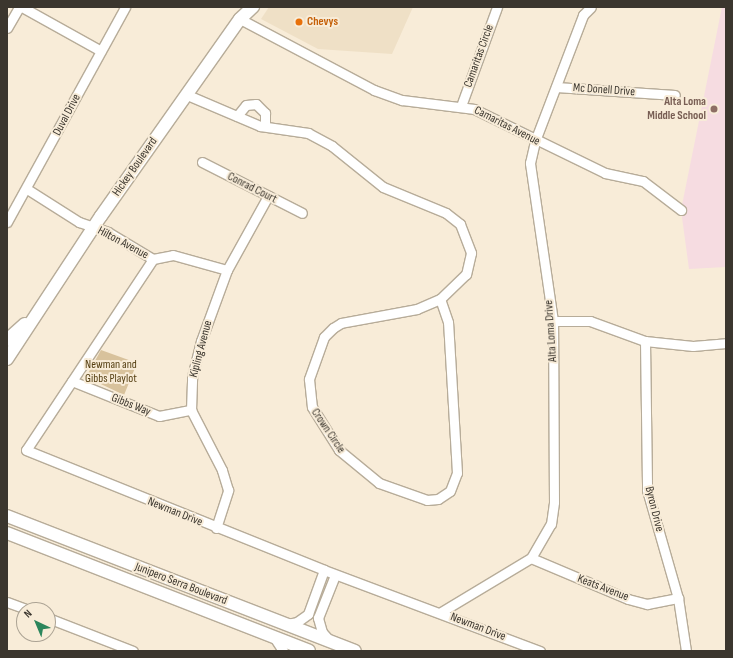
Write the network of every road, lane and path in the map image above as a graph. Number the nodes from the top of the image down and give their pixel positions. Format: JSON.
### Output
{"nodes":[{"id":1,"x":21,"y":7,"type":"edge"},
{"id":2,"x":125,"y":7,"type":"edge"},
{"id":3,"x":244,"y":7,"type":"edge"},
{"id":4,"x":253,"y":7,"type":"edge"},
{"id":5,"x":497,"y":7,"type":"edge"},
{"id":6,"x":590,"y":7,"type":"edge"},
{"id":7,"x":240,"y":19,"type":"junction"},
{"id":8,"x":7,"y":28,"type":"edge"},
{"id":9,"x":101,"y":51,"type":"junction"},
{"id":10,"x":556,"y":87,"type":"junction"},
{"id":11,"x":186,"y":94,"type":"junction"},
{"id":12,"x":676,"y":95,"type":"dead end"},
{"id":13,"x":461,"y":106,"type":"junction"},
{"id":14,"x":237,"y":116,"type":"junction"},
{"id":15,"x":265,"y":126,"type":"junction"},
{"id":16,"x":535,"y":141,"type":"junction"},
{"id":17,"x":202,"y":162,"type":"dead end"},
{"id":18,"x":27,"y":189,"type":"junction"},
{"id":19,"x":268,"y":196,"type":"junction"},
{"id":20,"x":681,"y":210,"type":"dead end"},
{"id":21,"x":302,"y":212,"type":"dead end"},
{"id":22,"x":7,"y":222,"type":"edge"},
{"id":23,"x":94,"y":227,"type":"junction"},
{"id":24,"x":153,"y":259,"type":"junction"},
{"id":25,"x":227,"y":270,"type":"junction"},
{"id":26,"x":440,"y":299,"type":"junction"},
{"id":27,"x":33,"y":316,"type":"junction"},
{"id":28,"x":553,"y":321,"type":"junction"},
{"id":29,"x":7,"y":340,"type":"edge"},
{"id":30,"x":644,"y":340,"type":"junction"},
{"id":31,"x":726,"y":343,"type":"edge"},
{"id":32,"x":7,"y":359,"type":"edge"},
{"id":33,"x":72,"y":381,"type":"junction"},
{"id":34,"x":191,"y":410,"type":"junction"},
{"id":35,"x":7,"y":516,"type":"edge"},
{"id":36,"x":216,"y":528,"type":"junction"},
{"id":37,"x":7,"y":533,"type":"edge"},
{"id":38,"x":531,"y":558,"type":"junction"},
{"id":39,"x":324,"y":570,"type":"junction"},
{"id":40,"x":335,"y":574,"type":"junction"},
{"id":41,"x":678,"y":598,"type":"junction"},
{"id":42,"x":441,"y":612,"type":"junction"},
{"id":43,"x":56,"y":621,"type":"edge"},
{"id":44,"x":286,"y":624,"type":"junction"},
{"id":45,"x":273,"y":636,"type":"junction"},
{"id":46,"x":331,"y":642,"type":"junction"},
{"id":47,"x":127,"y":650,"type":"edge"},
{"id":48,"x":283,"y":651,"type":"edge"},
{"id":49,"x":309,"y":651,"type":"edge"},
{"id":50,"x":355,"y":651,"type":"edge"},
{"id":51,"x":540,"y":651,"type":"edge"},
{"id":52,"x":686,"y":651,"type":"edge"}],
"edges":[{"from":1,"to":8,"type":"street"},
{"from":1,"to":9,"type":"street"},
{"from":2,"to":9,"type":"street","name":"Duval Drive"},
{"from":3,"to":7,"type":"main road","name":"Hickey Boulevard"},
{"from":4,"to":7,"type":"main road","name":"Hickey Boulevard"},
{"from":5,"to":13,"type":"street","name":"Camaritas Circle"},
{"from":6,"to":10,"type":"street","name":"Alta Loma Drive"},
{"from":7,"to":11,"type":"main road","name":"Hickey Boulevard"},
{"from":7,"to":13,"type":"street","name":"Camaritas Avenue"},
{"from":9,"to":18,"type":"street","name":"Duval Drive"},
{"from":10,"to":12,"type":"street","name":"Mc Donell Drive"},
{"from":10,"to":16,"type":"street","name":"Alta Loma Drive"},
{"from":11,"to":14,"type":"street","name":"Crown Circle"},
{"from":11,"to":23,"type":"main road","name":"Hickey Boulevard"},
{"from":13,"to":16,"type":"street","name":"Camaritas Avenue"},
{"from":14,"to":15,"type":"street","name":"Crown Circle"},
{"from":14,"to":15,"type":"street"},
{"from":15,"to":26,"type":"street","name":"Crown Circle"},
{"from":16,"to":20,"type":"street","name":"Camaritas Avenue"},
{"from":16,"to":28,"type":"street","name":"Alta Loma Drive"},
{"from":17,"to":19,"type":"street","name":"Conrad Court"},
{"from":18,"to":22,"type":"street","name":"Duval Drive"},
{"from":18,"to":23,"type":"street","name":"Hilton Avenue"},
{"from":19,"to":21,"type":"street","name":"Conrad Court"},
{"from":19,"to":25,"type":"street","name":"Kipling Avenue"},
{"from":23,"to":24,"type":"street","name":"Hilton Avenue"},
{"from":23,"to":27,"type":"main road","name":"Hickey Boulevard"},
{"from":24,"to":25,"type":"street","name":"Hilton Avenue"},
{"from":24,"to":33,"type":"street","name":"Newman Drive"},
{"from":25,"to":34,"type":"street","name":"Kipling Avenue"},
{"from":26,"to":26,"type":"street","name":"Crown Circle"},
{"from":27,"to":29,"type":"main road","name":"Hickey Boulevard"},
{"from":27,"to":32,"type":"main road","name":"Hickey Boulevard"},
{"from":28,"to":30,"type":"street"},
{"from":28,"to":38,"type":"street","name":"Alta Loma Drive"},
{"from":30,"to":31,"type":"street"},
{"from":30,"to":41,"type":"street","name":"Byron Drive"},
{"from":33,"to":34,"type":"street","name":"Gibbs Way"},
{"from":33,"to":36,"type":"street","name":"Newman Drive"},
{"from":34,"to":36,"type":"street","name":"Kipling Avenue"},
{"from":35,"to":44,"type":"main road","name":"Junipero Serra Boulevard"},
{"from":36,"to":39,"type":"street","name":"Newman Drive"},
{"from":37,"to":45,"type":"main road","name":"Junipero Serra Boulevard"},
{"from":38,"to":41,"type":"street","name":"Keats Avenue"},
{"from":38,"to":42,"type":"street","name":"Alta Loma Drive"},
{"from":39,"to":40,"type":"street","name":"Newman Drive"},
{"from":39,"to":44,"type":"street"},
{"from":40,"to":42,"type":"street","name":"Newman Drive"},
{"from":40,"to":46,"type":"street"},
{"from":41,"to":52,"type":"street","name":"Byron Drive"},
{"from":42,"to":51,"type":"street","name":"Newman Drive"},
{"from":43,"to":47,"type":"street"},
{"from":44,"to":46,"type":"main road","name":"Junipero Serra Boulevard"},
{"from":45,"to":48,"type":"street"},
{"from":45,"to":49,"type":"main road","name":"Junipero Serra Boulevard"},
{"from":46,"to":50,"type":"main road","name":"Junipero Serra Boulevard"}]}
